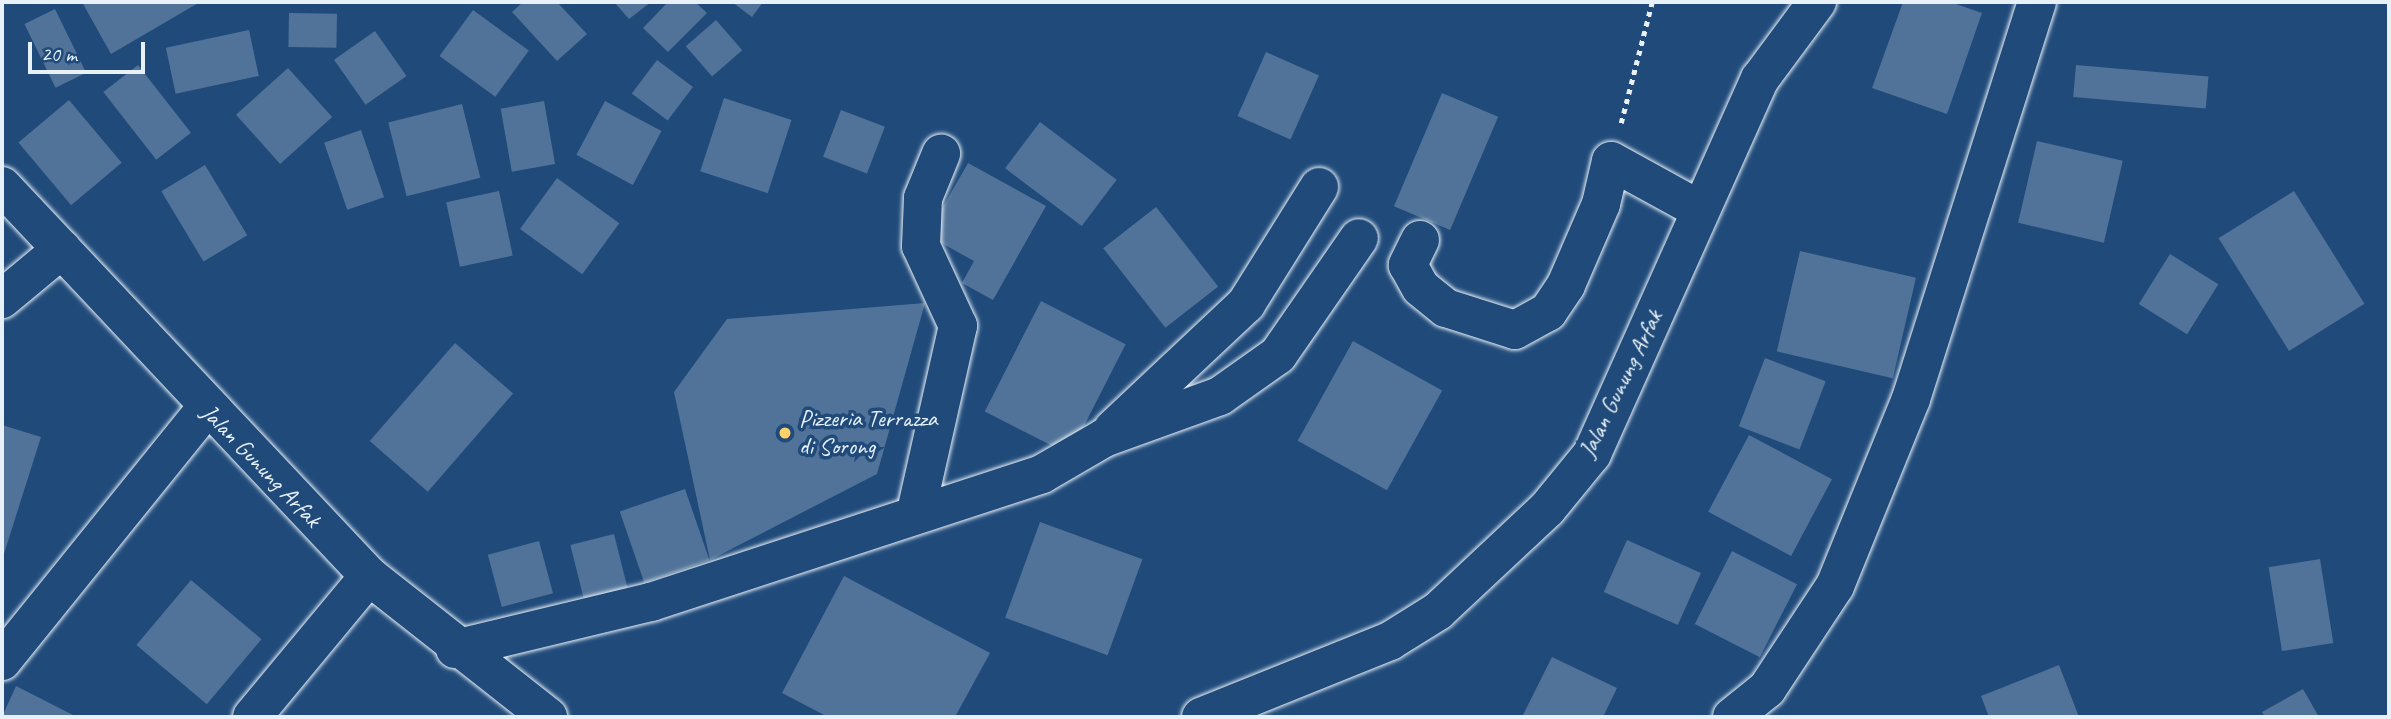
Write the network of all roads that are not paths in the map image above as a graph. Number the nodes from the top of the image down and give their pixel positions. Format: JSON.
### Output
{"nodes":[{"id":1,"x":1817,"y":2,"type":"edge"},
{"id":2,"x":2037,"y":2,"type":"edge"},
{"id":3,"x":941,"y":154,"type":"dead end"},
{"id":4,"x":2,"y":186,"type":"edge"},
{"id":5,"x":1319,"y":187,"type":"dead end"},
{"id":6,"x":1700,"y":210,"type":"junction"},
{"id":7,"x":1359,"y":238,"type":"dead end"},
{"id":8,"x":1420,"y":240,"type":"dead end"},
{"id":9,"x":62,"y":249,"type":"junction"},
{"id":10,"x":2,"y":299,"type":"edge"},
{"id":11,"x":205,"y":409,"type":"junction"},
{"id":12,"x":1104,"y":438,"type":"junction"},
{"id":13,"x":916,"y":512,"type":"junction"},
{"id":14,"x":369,"y":576,"type":"junction"},
{"id":15,"x":455,"y":649,"type":"junction"},
{"id":16,"x":2,"y":661,"type":"edge"},
{"id":17,"x":252,"y":717,"type":"edge"},
{"id":18,"x":548,"y":717,"type":"edge"},
{"id":19,"x":1201,"y":717,"type":"edge"},
{"id":20,"x":1732,"y":717,"type":"edge"}],
"edges":[{"from":1,"to":6,"type":"street","name":"Jalan Gunung Arfak"},
{"from":2,"to":20,"type":"street"},
{"from":3,"to":13,"type":"street"},
{"from":4,"to":9,"type":"street","name":"Jalan Gunung Arfak"},
{"from":5,"to":12,"type":"street"},
{"from":6,"to":8,"type":"street"},
{"from":6,"to":19,"type":"street","name":"Jalan Gunung Arfak"},
{"from":7,"to":12,"type":"street"},
{"from":9,"to":10,"type":"street"},
{"from":9,"to":11,"type":"street","name":"Jalan Gunung Arfak"},
{"from":11,"to":14,"type":"street","name":"Jalan Gunung Arfak"},
{"from":11,"to":16,"type":"street"},
{"from":12,"to":13,"type":"street"},
{"from":13,"to":15,"type":"street"},
{"from":14,"to":15,"type":"street","name":"Jalan Gunung Arfak"},
{"from":14,"to":17,"type":"street"},
{"from":15,"to":18,"type":"street","name":"Jalan Gunung Arfak"}]}
